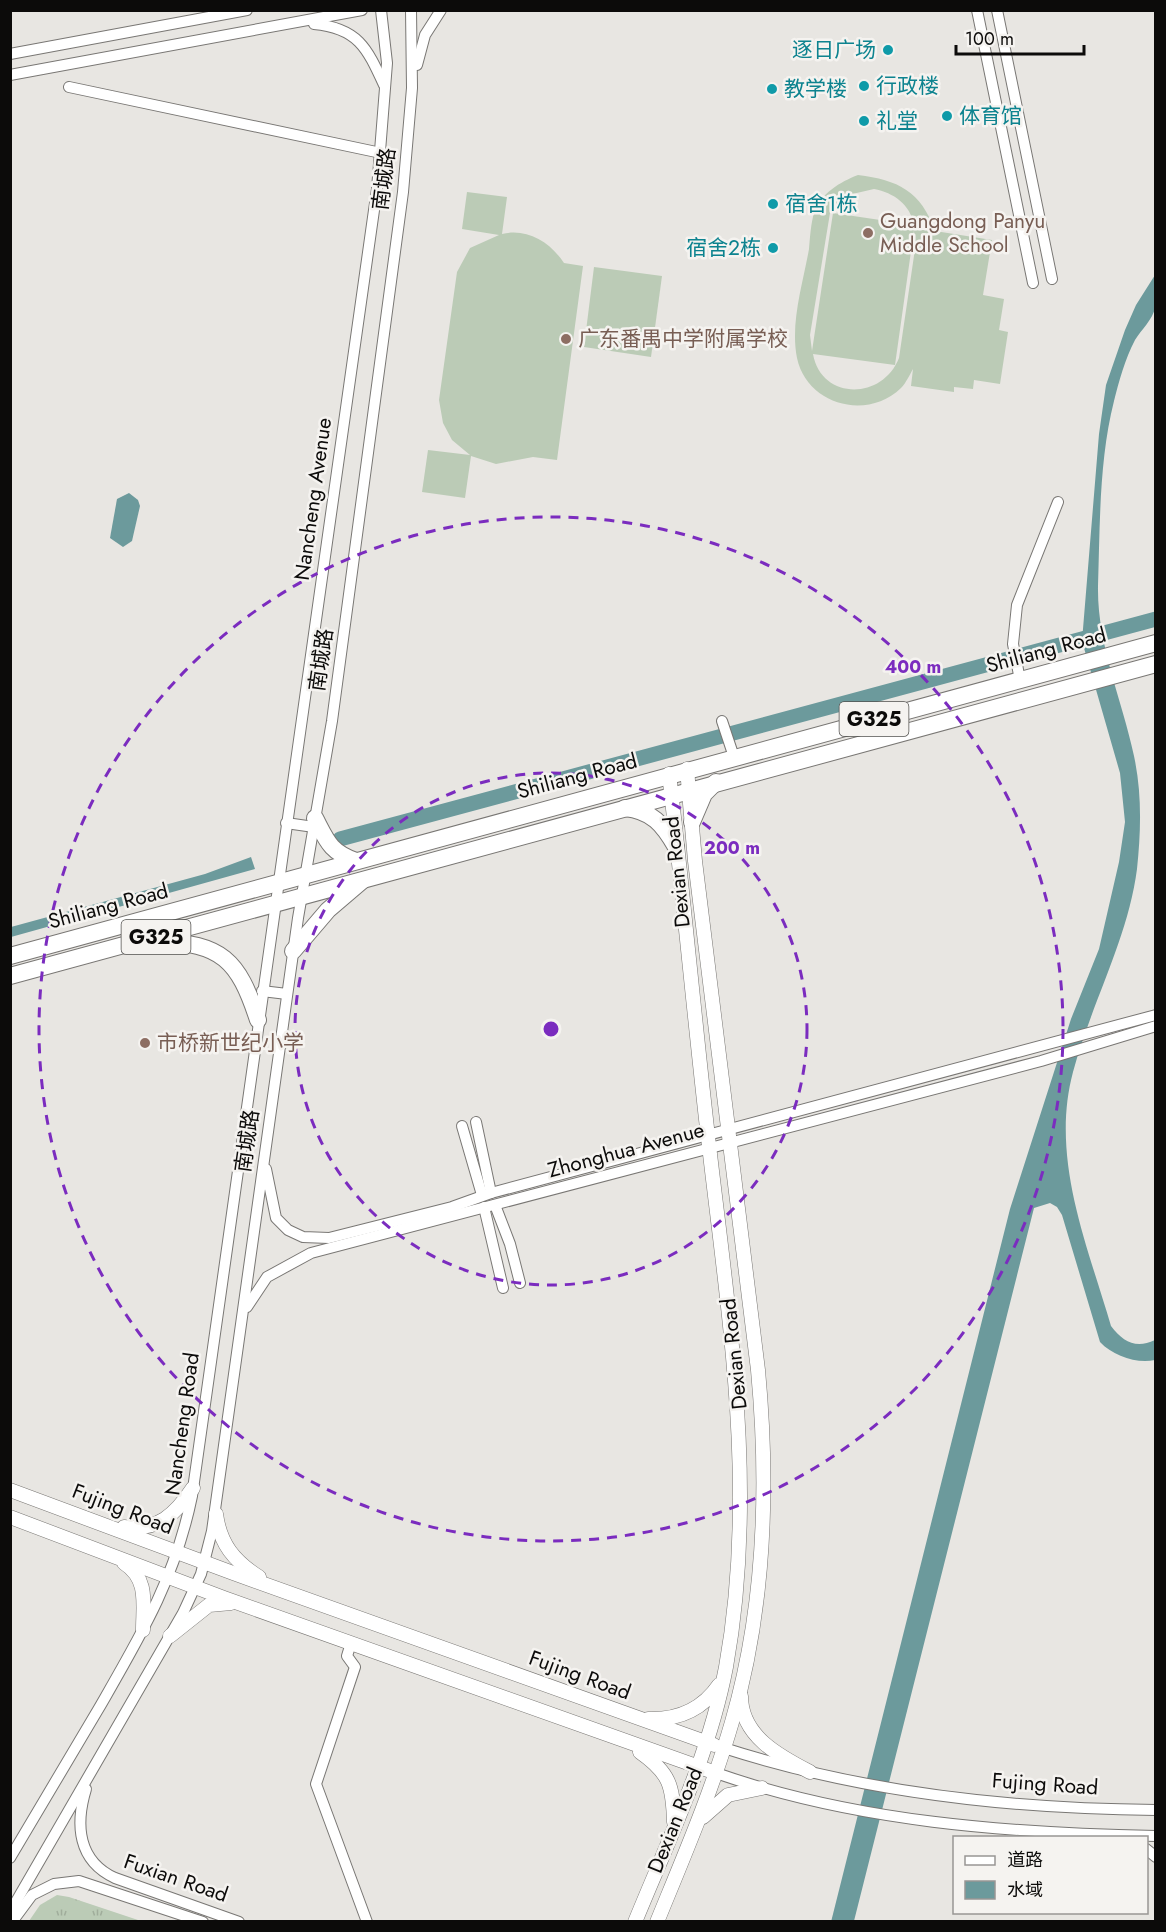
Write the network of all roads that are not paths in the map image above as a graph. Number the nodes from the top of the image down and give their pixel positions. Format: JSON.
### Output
{"nodes":[{"id":1,"x":247,"y":10,"type":"edge"},
{"id":2,"x":362,"y":10,"type":"edge"},
{"id":3,"x":381,"y":10,"type":"edge"},
{"id":4,"x":411,"y":10,"type":"edge"},
{"id":5,"x":441,"y":10,"type":"edge"},
{"id":6,"x":977,"y":10,"type":"edge"},
{"id":7,"x":997,"y":10,"type":"edge"},
{"id":8,"x":280,"y":26,"type":"junction"},
{"id":9,"x":10,"y":54,"type":"edge"},
{"id":10,"x":10,"y":75,"type":"edge"},
{"id":11,"x":69,"y":87,"type":"dead end"},
{"id":12,"x":385,"y":88,"type":"junction"},
{"id":13,"x":412,"y":88,"type":"junction"},
{"id":14,"x":381,"y":153,"type":"junction"},
{"id":15,"x":1052,"y":279,"type":"dead end"},
{"id":16,"x":1034,"y":283,"type":"dead end"},
{"id":17,"x":1058,"y":502,"type":"dead end"},
{"id":18,"x":1155,"y":643,"type":"edge"},
{"id":19,"x":1155,"y":664,"type":"edge"},
{"id":20,"x":1019,"y":676,"type":"junction"},
{"id":21,"x":722,"y":721,"type":"dead end"},
{"id":22,"x":732,"y":752,"type":"junction"},
{"id":23,"x":687,"y":769,"type":"junction"},
{"id":24,"x":669,"y":774,"type":"junction"},
{"id":25,"x":717,"y":782,"type":"junction"},
{"id":26,"x":690,"y":789,"type":"junction"},
{"id":27,"x":671,"y":794,"type":"junction"},
{"id":28,"x":621,"y":808,"type":"junction"},
{"id":29,"x":692,"y":822,"type":"junction"},
{"id":30,"x":286,"y":823,"type":"junction"},
{"id":31,"x":315,"y":823,"type":"junction"},
{"id":32,"x":676,"y":847,"type":"junction"},
{"id":33,"x":356,"y":861,"type":"junction"},
{"id":34,"x":305,"y":875,"type":"junction"},
{"id":35,"x":365,"y":879,"type":"junction"},
{"id":36,"x":278,"y":882,"type":"junction"},
{"id":37,"x":302,"y":896,"type":"junction"},
{"id":38,"x":275,"y":904,"type":"junction"},
{"id":39,"x":145,"y":940,"type":"junction"},
{"id":40,"x":293,"y":951,"type":"junction"},
{"id":41,"x":10,"y":956,"type":"edge"},
{"id":42,"x":10,"y":976,"type":"edge"},
{"id":43,"x":262,"y":991,"type":"junction"},
{"id":44,"x":287,"y":994,"type":"junction"},
{"id":45,"x":1155,"y":1015,"type":"edge"},
{"id":46,"x":258,"y":1020,"type":"junction"},
{"id":47,"x":1152,"y":1029,"type":"edge"},
{"id":48,"x":476,"y":1122,"type":"dead end"},
{"id":49,"x":462,"y":1126,"type":"dead end"},
{"id":50,"x":730,"y":1136,"type":"junction"},
{"id":51,"x":709,"y":1141,"type":"junction"},
{"id":52,"x":670,"y":1144,"type":"junction"},
{"id":53,"x":673,"y":1158,"type":"junction"},
{"id":54,"x":264,"y":1159,"type":"junction"},
{"id":55,"x":487,"y":1194,"type":"junction"},
{"id":56,"x":490,"y":1206,"type":"junction"},
{"id":57,"x":330,"y":1243,"type":"junction"},
{"id":58,"x":520,"y":1283,"type":"dead end"},
{"id":59,"x":503,"y":1288,"type":"dead end"},
{"id":60,"x":243,"y":1312,"type":"junction"},
{"id":61,"x":193,"y":1488,"type":"junction"},
{"id":62,"x":10,"y":1490,"type":"edge"},
{"id":63,"x":216,"y":1514,"type":"junction"},
{"id":64,"x":10,"y":1518,"type":"edge"},
{"id":65,"x":104,"y":1525,"type":"junction"},
{"id":66,"x":106,"y":1553,"type":"junction"},
{"id":67,"x":178,"y":1553,"type":"junction"},
{"id":68,"x":204,"y":1562,"type":"junction"},
{"id":69,"x":169,"y":1577,"type":"junction"},
{"id":70,"x":195,"y":1587,"type":"junction"},
{"id":71,"x":284,"y":1591,"type":"junction"},
{"id":72,"x":240,"y":1603,"type":"junction"},
{"id":73,"x":143,"y":1630,"type":"junction"},
{"id":74,"x":170,"y":1636,"type":"junction"},
{"id":75,"x":351,"y":1643,"type":"junction"},
{"id":76,"x":723,"y":1679,"type":"junction"},
{"id":77,"x":741,"y":1689,"type":"junction"},
{"id":78,"x":636,"y":1718,"type":"junction"},
{"id":79,"x":626,"y":1742,"type":"junction"},
{"id":80,"x":706,"y":1742,"type":"junction"},
{"id":81,"x":724,"y":1748,"type":"junction"},
{"id":82,"x":698,"y":1767,"type":"junction"},
{"id":83,"x":92,"y":1770,"type":"junction"},
{"id":84,"x":810,"y":1772,"type":"junction"},
{"id":85,"x":716,"y":1773,"type":"junction"},
{"id":86,"x":762,"y":1788,"type":"junction"},
{"id":87,"x":1155,"y":1802,"type":"edge"},
{"id":88,"x":1125,"y":1810,"type":"junction"},
{"id":89,"x":1155,"y":1810,"type":"edge"},
{"id":90,"x":696,"y":1825,"type":"junction"},
{"id":91,"x":674,"y":1828,"type":"junction"},
{"id":92,"x":1093,"y":1834,"type":"junction"},
{"id":93,"x":1102,"y":1836,"type":"edge"},
{"id":94,"x":1155,"y":1836,"type":"edge"},
{"id":95,"x":10,"y":1858,"type":"edge"},
{"id":96,"x":10,"y":1912,"type":"edge"},
{"id":97,"x":12,"y":1922,"type":"edge"},
{"id":98,"x":203,"y":1922,"type":"edge"},
{"id":99,"x":239,"y":1922,"type":"edge"},
{"id":100,"x":367,"y":1922,"type":"edge"},
{"id":101,"x":635,"y":1922,"type":"edge"},
{"id":102,"x":657,"y":1922,"type":"edge"}],
"edges":[{"from":1,"to":9,"type":"street"},
{"from":2,"to":8,"type":"street"},
{"from":3,"to":12,"type":"street","name":"Nancheng Avenue"},
{"from":4,"to":13,"type":"street","name":"南城路"},
{"from":5,"to":13,"type":"street"},
{"from":6,"to":16,"type":"street"},
{"from":7,"to":15,"type":"street"},
{"from":8,"to":10,"type":"street"},
{"from":8,"to":12,"type":"street"},
{"from":11,"to":14,"type":"street"},
{"from":12,"to":14,"type":"street","name":"Nancheng Avenue"},
{"from":13,"to":31,"type":"street","name":"南城路"},
{"from":14,"to":30,"type":"street","name":"Nancheng Avenue"},
{"from":17,"to":20,"type":"street"},
{"from":18,"to":20,"type":"highway","name":"Shiliang Road","number":"G325"},
{"from":19,"to":25,"type":"highway","name":"Shiliang Road","number":"G325"},
{"from":20,"to":22,"type":"highway","name":"Shiliang Road","number":"G325"},
{"from":21,"to":22,"type":"street"},
{"from":22,"to":23,"type":"highway","name":"Shiliang Road","number":"G325"},
{"from":23,"to":24,"type":"highway","name":"Shiliang Road","number":"G325"},
{"from":23,"to":26,"type":"main road","name":"Dexian Road"},
{"from":24,"to":27,"type":"main road","name":"Dexian Road"},
{"from":24,"to":33,"type":"highway","name":"Shiliang Road","number":"G325"},
{"from":25,"to":26,"type":"highway","name":"Shiliang Road","number":"G325"},
{"from":25,"to":29,"type":"highway"},
{"from":26,"to":27,"type":"highway","name":"Shiliang Road","number":"G325"},
{"from":26,"to":29,"type":"main road","name":"Dexian Road"},
{"from":27,"to":28,"type":"highway","name":"Shiliang Road","number":"G325"},
{"from":27,"to":32,"type":"main road","name":"Dexian Road"},
{"from":28,"to":32,"type":"highway"},
{"from":28,"to":35,"type":"highway","name":"Shiliang Road","number":"G325"},
{"from":29,"to":50,"type":"main road","name":"Dexian Road"},
{"from":30,"to":31,"type":"street"},
{"from":30,"to":36,"type":"street","name":"Nancheng Avenue"},
{"from":31,"to":33,"type":"highway"},
{"from":31,"to":34,"type":"street","name":"南城路"},
{"from":32,"to":51,"type":"main road","name":"Dexian Road"},
{"from":33,"to":34,"type":"highway","name":"Shiliang Road","number":"G325"},
{"from":34,"to":36,"type":"highway","name":"Shiliang Road","number":"G325"},
{"from":34,"to":37,"type":"street","name":"南城路"},
{"from":35,"to":37,"type":"highway","name":"Shiliang Road","number":"G325"},
{"from":35,"to":40,"type":"highway"},
{"from":36,"to":38,"type":"street","name":"Nancheng Avenue"},
{"from":36,"to":41,"type":"highway","name":"Shiliang Road","number":"G325"},
{"from":37,"to":38,"type":"highway","name":"Shiliang Road","number":"G325"},
{"from":37,"to":40,"type":"street","name":"南城路"},
{"from":38,"to":39,"type":"highway","name":"Shiliang Road","number":"G325"},
{"from":38,"to":43,"type":"street","name":"Nancheng Avenue"},
{"from":39,"to":42,"type":"highway","name":"Shiliang Road","number":"G325"},
{"from":39,"to":46,"type":"highway"},
{"from":40,"to":44,"type":"street","name":"南城路"},
{"from":43,"to":44,"type":"street"},
{"from":43,"to":46,"type":"street","name":"Nancheng Road"},
{"from":44,"to":54,"type":"street","name":"南城路"},
{"from":45,"to":50,"type":"street","name":"Zhonghua Avenue"},
{"from":46,"to":61,"type":"street","name":"Nancheng Road"},
{"from":47,"to":50,"type":"street","name":"Zhonghua Avenue"},
{"from":48,"to":55,"type":"street"},
{"from":49,"to":55,"type":"street"},
{"from":50,"to":51,"type":"street"},
{"from":50,"to":77,"type":"main road","name":"Dexian Road"},
{"from":51,"to":52,"type":"street","name":"Zhonghua Avenue"},
{"from":51,"to":53,"type":"street","name":"Zhonghua Avenue"},
{"from":51,"to":76,"type":"main road","name":"Dexian Road"},
{"from":52,"to":53,"type":"street"},
{"from":52,"to":55,"type":"street","name":"Zhonghua Avenue"},
{"from":53,"to":56,"type":"street","name":"Zhonghua Avenue"},
{"from":54,"to":57,"type":"street","name":"Zhonghua Avenue"},
{"from":54,"to":60,"type":"street","name":"南城路"},
{"from":55,"to":57,"type":"street","name":"Zhonghua Avenue"},
{"from":56,"to":57,"type":"street","name":"Zhonghua Avenue"},
{"from":56,"to":58,"type":"street"},
{"from":56,"to":59,"type":"street"},
{"from":57,"to":60,"type":"street","name":"Zhonghua Avenue"},
{"from":60,"to":63,"type":"street"},
{"from":61,"to":65,"type":"main road"},
{"from":61,"to":67,"type":"street","name":"Nancheng Road"},
{"from":62,"to":65,"type":"main road","name":"Fujing Road"},
{"from":63,"to":68,"type":"street"},
{"from":63,"to":71,"type":"main road"},
{"from":64,"to":66,"type":"main road"},
{"from":65,"to":67,"type":"main road","name":"Fujing Road"},
{"from":66,"to":69,"type":"main road"},
{"from":66,"to":73,"type":"main road"},
{"from":67,"to":68,"type":"main road","name":"Fujing Road"},
{"from":67,"to":69,"type":"street","name":"Nancheng Road"},
{"from":68,"to":70,"type":"street"},
{"from":68,"to":71,"type":"main road","name":"Fujing Road"},
{"from":69,"to":70,"type":"main road"},
{"from":69,"to":73,"type":"street","name":"Nancheng Road"},
{"from":70,"to":72,"type":"main road"},
{"from":70,"to":74,"type":"street"},
{"from":71,"to":78,"type":"main road","name":"Fujing Road"},
{"from":72,"to":74,"type":"main road"},
{"from":72,"to":75,"type":"main road"},
{"from":73,"to":95,"type":"street","name":"Nancheng Road"},
{"from":74,"to":83,"type":"street"},
{"from":75,"to":79,"type":"main road"},
{"from":75,"to":100,"type":"street"},
{"from":76,"to":78,"type":"main road"},
{"from":76,"to":80,"type":"main road","name":"Dexian Road"},
{"from":77,"to":81,"type":"main road","name":"Dexian Road"},
{"from":77,"to":84,"type":"main road"},
{"from":78,"to":80,"type":"main road","name":"Fujing Road"},
{"from":79,"to":82,"type":"main road"},
{"from":79,"to":91,"type":"main road"},
{"from":80,"to":81,"type":"main road","name":"Fujing Road"},
{"from":80,"to":82,"type":"main road","name":"Dexian Road"},
{"from":81,"to":84,"type":"street","name":"Fujing Road"},
{"from":81,"to":85,"type":"main road","name":"Dexian Road"},
{"from":82,"to":85,"type":"main road"},
{"from":82,"to":91,"type":"main road","name":"Dexian Road"},
{"from":83,"to":96,"type":"street"},
{"from":83,"to":99,"type":"street","name":"Fuxian Road"},
{"from":84,"to":88,"type":"street","name":"Fujing Road"},
{"from":85,"to":86,"type":"street"},
{"from":85,"to":90,"type":"main road","name":"Dexian Road"},
{"from":86,"to":90,"type":"main road"},
{"from":86,"to":92,"type":"street"},
{"from":87,"to":88,"type":"street"},
{"from":88,"to":89,"type":"street","name":"Fujing Road"},
{"from":90,"to":102,"type":"main road","name":"Dexian Road"},
{"from":91,"to":101,"type":"main road","name":"Dexian Road"},
{"from":92,"to":93,"type":"street"},
{"from":92,"to":94,"type":"street"},
{"from":97,"to":98,"type":"street","name":"Fuxian Road"}]}
